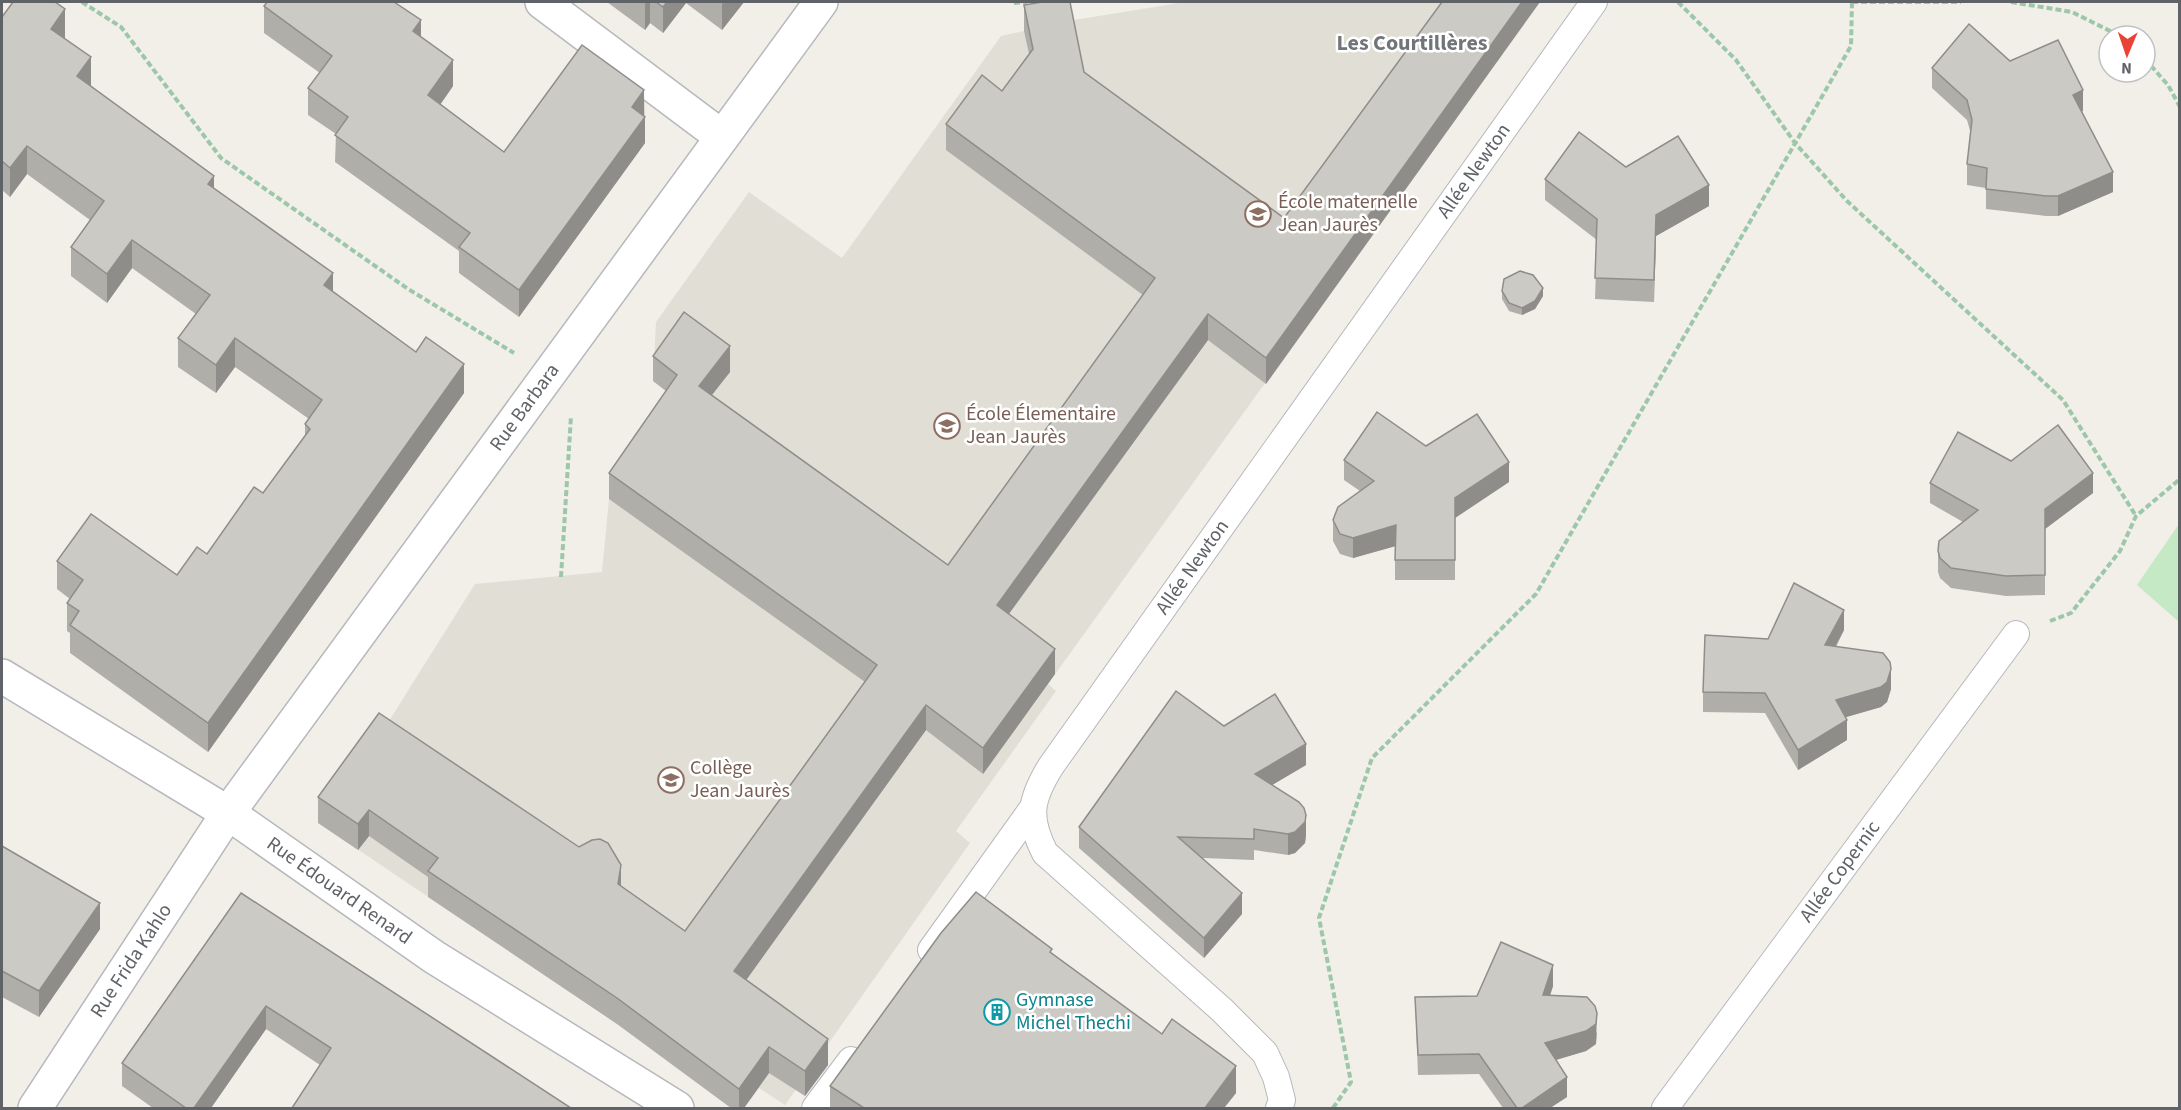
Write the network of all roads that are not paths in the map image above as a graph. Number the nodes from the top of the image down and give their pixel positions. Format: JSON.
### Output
{"nodes":[{"id":1,"x":542,"y":2,"type":"edge"},
{"id":2,"x":821,"y":2,"type":"edge"},
{"id":3,"x":1594,"y":2,"type":"edge"},
{"id":4,"x":722,"y":137,"type":"junction"},
{"id":5,"x":2016,"y":634,"type":"road end"},
{"id":6,"x":2,"y":676,"type":"edge"},
{"id":7,"x":1032,"y":809,"type":"junction"},
{"id":8,"x":228,"y":813,"type":"junction"},
{"id":9,"x":915,"y":972,"type":"edge"},
{"id":10,"x":866,"y":1038,"type":"edge"},
{"id":11,"x":35,"y":1108,"type":"edge"},
{"id":12,"x":677,"y":1108,"type":"edge"},
{"id":13,"x":815,"y":1108,"type":"edge"},
{"id":14,"x":1279,"y":1108,"type":"edge"},
{"id":15,"x":1665,"y":1108,"type":"edge"}],
"edges":[{"from":1,"to":4,"type":"street"},
{"from":2,"to":4,"type":"street","name":"Rue Barbara"},
{"from":3,"to":7,"type":"lane","name":"Allée Newton"},
{"from":4,"to":8,"type":"street","name":"Rue Barbara"},
{"from":5,"to":15,"type":"lane","name":"Allée Copernic"},
{"from":6,"to":8,"type":"street","name":"Rue Édouard Renard"},
{"from":7,"to":9,"type":"lane"},
{"from":7,"to":14,"type":"lane"},
{"from":8,"to":11,"type":"street","name":"Rue Frida Kahlo"},
{"from":8,"to":12,"type":"street","name":"Rue Édouard Renard"},
{"from":10,"to":13,"type":"lane"}]}
